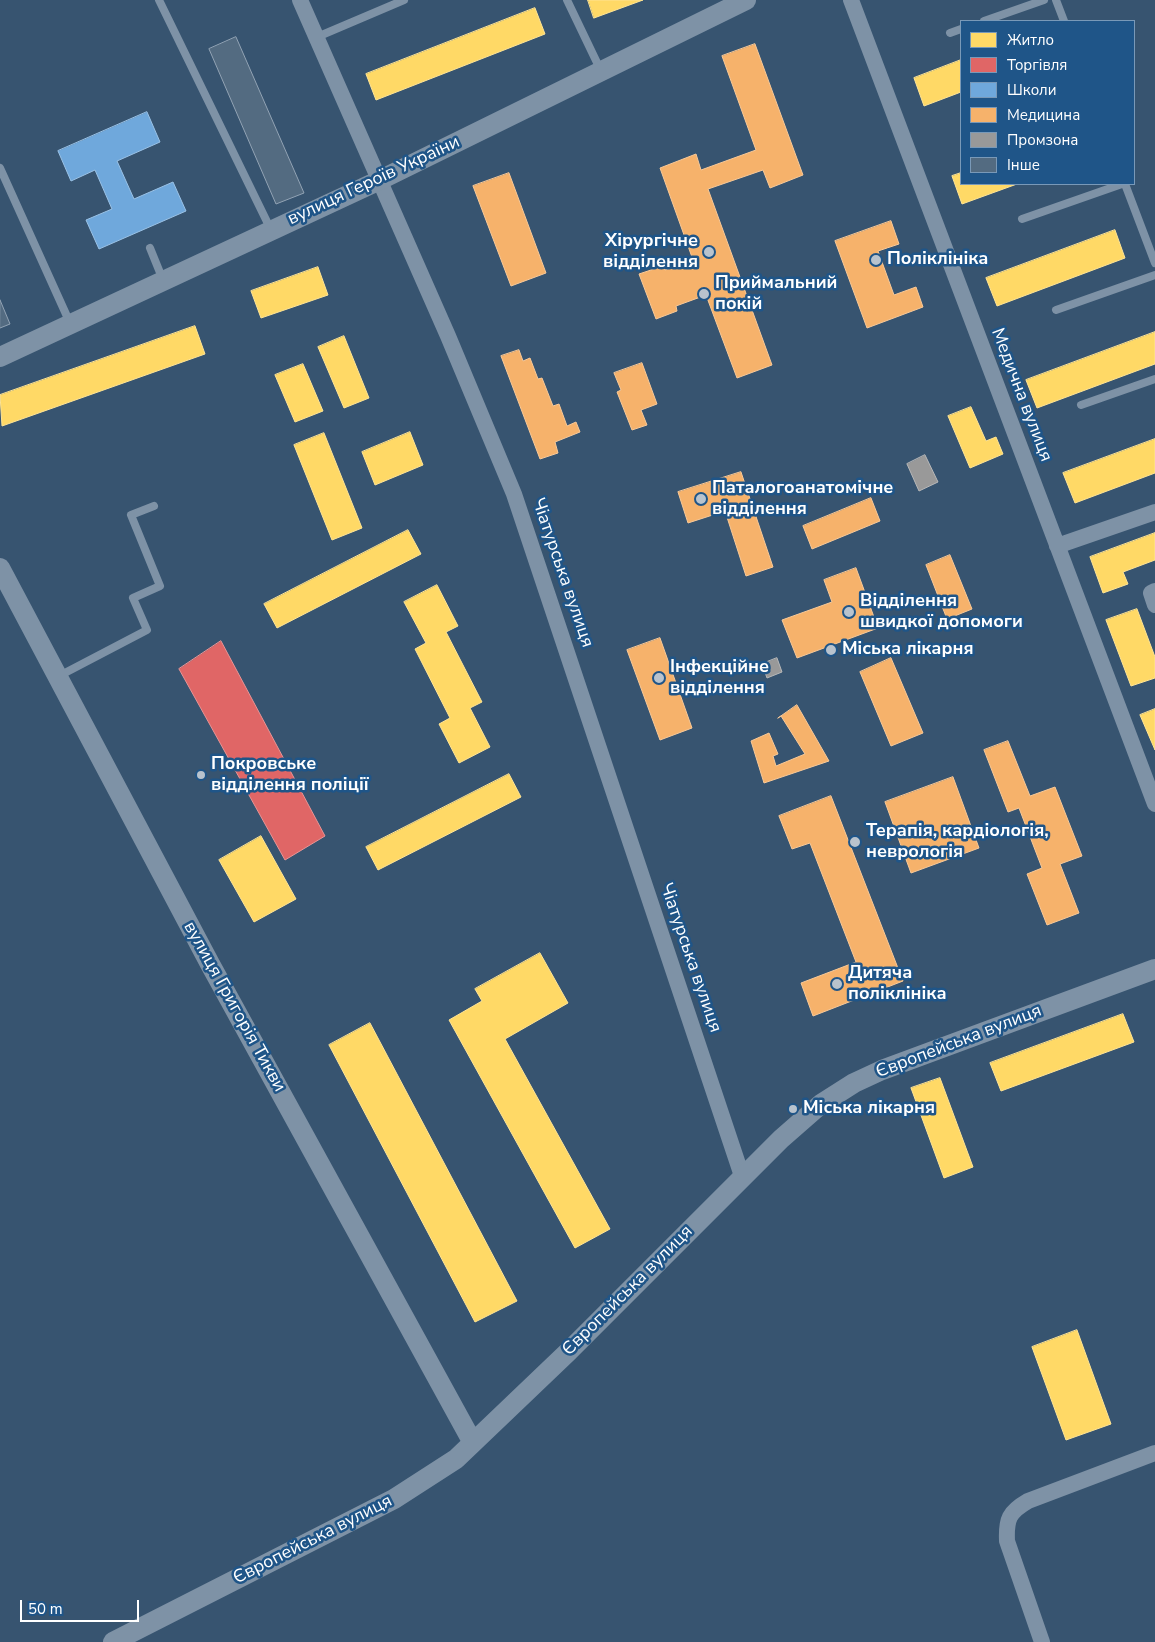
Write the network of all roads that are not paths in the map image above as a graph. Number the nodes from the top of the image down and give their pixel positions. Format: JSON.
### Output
{"nodes":[{"id":1,"x":159,"y":0,"type":"edge"},
{"id":2,"x":300,"y":0,"type":"edge"},
{"id":3,"x":404,"y":0,"type":"edge"},
{"id":4,"x":566,"y":0,"type":"edge"},
{"id":5,"x":746,"y":0,"type":"edge"},
{"id":6,"x":851,"y":0,"type":"edge"},
{"id":7,"x":1044,"y":0,"type":"edge"},
{"id":8,"x":1056,"y":0,"type":"edge"},
{"id":9,"x":987,"y":20,"type":"edge"},
{"id":10,"x":1064,"y":20,"type":"edge"},
{"id":11,"x":960,"y":29,"type":"edge"},
{"id":12,"x":950,"y":33,"type":"dead end"},
{"id":13,"x":316,"y":37,"type":"junction"},
{"id":14,"x":601,"y":71,"type":"junction"},
{"id":15,"x":0,"y":168,"type":"edge"},
{"id":16,"x":380,"y":180,"type":"junction"},
{"id":17,"x":1120,"y":185,"type":"edge"},
{"id":18,"x":1123,"y":185,"type":"edge"},
{"id":19,"x":1022,"y":219,"type":"dead end"},
{"id":20,"x":271,"y":230,"type":"junction"},
{"id":21,"x":150,"y":248,"type":"dead end"},
{"id":22,"x":1155,"y":263,"type":"edge"},
{"id":23,"x":1155,"y":275,"type":"edge"},
{"id":24,"x":163,"y":280,"type":"junction"},
{"id":25,"x":1056,"y":310,"type":"dead end"},
{"id":26,"x":70,"y":324,"type":"junction"},
{"id":27,"x":0,"y":357,"type":"edge"},
{"id":28,"x":1155,"y":379,"type":"edge"},
{"id":29,"x":1080,"y":405,"type":"dead end"},
{"id":30,"x":154,"y":506,"type":"dead end"},
{"id":31,"x":1155,"y":512,"type":"edge"},
{"id":32,"x":1057,"y":546,"type":"junction"},
{"id":33,"x":0,"y":568,"type":"edge"},
{"id":34,"x":1155,"y":591,"type":"edge"},
{"id":35,"x":1155,"y":605,"type":"edge"},
{"id":36,"x":58,"y":677,"type":"junction"},
{"id":37,"x":1155,"y":804,"type":"edge"},
{"id":38,"x":1155,"y":969,"type":"edge"},
{"id":39,"x":742,"y":1176,"type":"junction"},
{"id":40,"x":473,"y":1443,"type":"junction"},
{"id":41,"x":1155,"y":1453,"type":"edge"},
{"id":42,"x":113,"y":1642,"type":"edge"},
{"id":43,"x":1042,"y":1642,"type":"edge"}],
"edges":[{"from":1,"to":20,"type":"lane"},
{"from":2,"to":13,"type":"street","name":"Чіатурська вулиця"},
{"from":3,"to":13,"type":"lane"},
{"from":4,"to":14,"type":"lane"},
{"from":5,"to":14,"type":"street","name":"вулиця Героїв України"},
{"from":6,"to":32,"type":"street","name":"Медична вулиця"},
{"from":7,"to":9,"type":"lane"},
{"from":8,"to":10,"type":"lane"},
{"from":11,"to":12,"type":"lane"},
{"from":13,"to":16,"type":"street","name":"Чіатурська вулиця"},
{"from":14,"to":16,"type":"street","name":"вулиця Героїв України"},
{"from":15,"to":26,"type":"lane"},
{"from":16,"to":20,"type":"street","name":"вулиця Героїв України"},
{"from":16,"to":39,"type":"street","name":"Чіатурська вулиця"},
{"from":17,"to":19,"type":"lane"},
{"from":18,"to":22,"type":"lane"},
{"from":20,"to":24,"type":"street","name":"вулиця Героїв України"},
{"from":21,"to":24,"type":"lane"},
{"from":23,"to":25,"type":"lane"},
{"from":24,"to":26,"type":"street","name":"вулиця Героїв України"},
{"from":26,"to":27,"type":"street","name":"вулиця Героїв України"},
{"from":28,"to":29,"type":"lane"},
{"from":30,"to":36,"type":"lane"},
{"from":31,"to":32,"type":"street"},
{"from":32,"to":37,"type":"street","name":"Медична вулиця"},
{"from":33,"to":36,"type":"street","name":"вулиця Григорія Тикви"},
{"from":34,"to":35,"type":"street"},
{"from":36,"to":40,"type":"street","name":"вулиця Григорія Тикви"},
{"from":38,"to":39,"type":"street","name":"Європейська вулиця"},
{"from":39,"to":40,"type":"street","name":"Європейська вулиця"},
{"from":40,"to":42,"type":"street","name":"Європейська вулиця"},
{"from":41,"to":43,"type":"street"}]}
